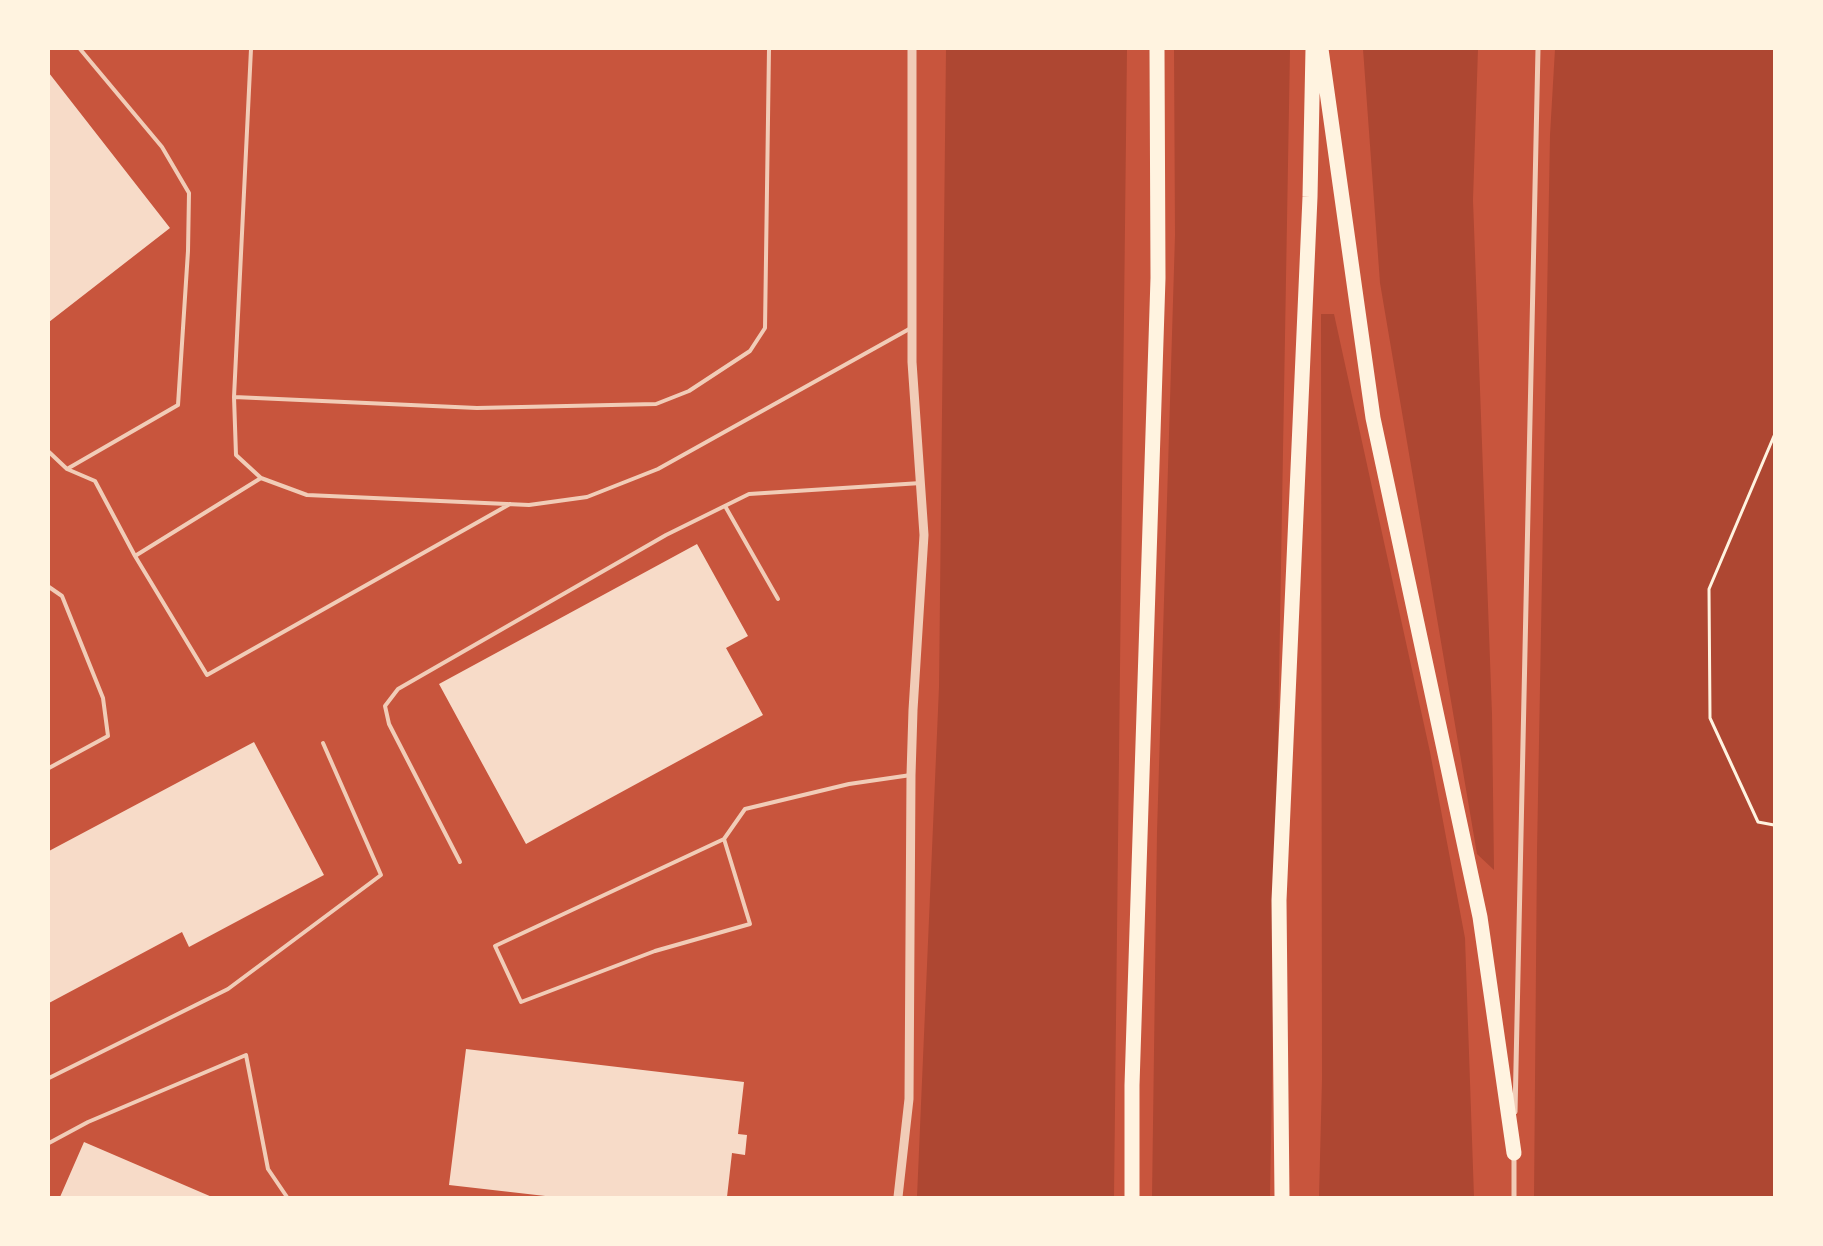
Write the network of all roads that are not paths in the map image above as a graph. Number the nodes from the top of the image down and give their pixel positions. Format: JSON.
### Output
{"nodes":[{"id":1,"x":80,"y":49,"type":"edge"},
{"id":2,"x":251,"y":49,"type":"edge"},
{"id":3,"x":769,"y":49,"type":"edge"},
{"id":4,"x":912,"y":49,"type":"edge"},
{"id":5,"x":1157,"y":49,"type":"edge"},
{"id":6,"x":1313,"y":49,"type":"edge"},
{"id":7,"x":1321,"y":49,"type":"edge"},
{"id":8,"x":1538,"y":49,"type":"edge"},
{"id":9,"x":912,"y":327,"type":"junction"},
{"id":10,"x":234,"y":397,"type":"junction"},
{"id":11,"x":49,"y":452,"type":"edge"},
{"id":12,"x":67,"y":469,"type":"junction"},
{"id":13,"x":261,"y":478,"type":"junction"},
{"id":14,"x":921,"y":483,"type":"junction"},
{"id":15,"x":510,"y":504,"type":"junction"},
{"id":16,"x":725,"y":506,"type":"junction"},
{"id":17,"x":135,"y":556,"type":"junction"},
{"id":18,"x":49,"y":587,"type":"edge"},
{"id":19,"x":778,"y":599,"type":"dead end"},
{"id":20,"x":323,"y":743,"type":"dead end"},
{"id":21,"x":49,"y":768,"type":"edge"},
{"id":22,"x":911,"y":775,"type":"junction"},
{"id":23,"x":724,"y":839,"type":"junction"},
{"id":24,"x":460,"y":862,"type":"dead end"},
{"id":25,"x":49,"y":1078,"type":"edge"},
{"id":26,"x":49,"y":1143,"type":"edge"},
{"id":27,"x":1514,"y":1153,"type":"junction"},
{"id":28,"x":287,"y":1197,"type":"edge"},
{"id":29,"x":898,"y":1197,"type":"edge"},
{"id":30,"x":1132,"y":1197,"type":"edge"},
{"id":31,"x":1282,"y":1197,"type":"edge"},
{"id":32,"x":1514,"y":1197,"type":"edge"}],
"edges":[{"from":1,"to":12,"type":"lane"},
{"from":2,"to":10,"type":"lane"},
{"from":3,"to":10,"type":"lane"},
{"from":4,"to":9,"type":"street"},
{"from":5,"to":30,"type":"highway"},
{"from":6,"to":31,"type":"highway"},
{"from":7,"to":27,"type":"highway"},
{"from":8,"to":27,"type":"street"},
{"from":9,"to":14,"type":"street"},
{"from":9,"to":15,"type":"lane"},
{"from":10,"to":13,"type":"lane"},
{"from":11,"to":12,"type":"lane"},
{"from":12,"to":17,"type":"lane"},
{"from":13,"to":15,"type":"lane"},
{"from":13,"to":17,"type":"lane"},
{"from":14,"to":16,"type":"lane"},
{"from":14,"to":22,"type":"street"},
{"from":15,"to":17,"type":"lane"},
{"from":16,"to":19,"type":"lane"},
{"from":16,"to":24,"type":"lane"},
{"from":18,"to":21,"type":"lane"},
{"from":20,"to":25,"type":"lane"},
{"from":22,"to":23,"type":"lane"},
{"from":22,"to":29,"type":"street"},
{"from":23,"to":23,"type":"lane"},
{"from":26,"to":28,"type":"lane"},
{"from":27,"to":32,"type":"street"}]}
